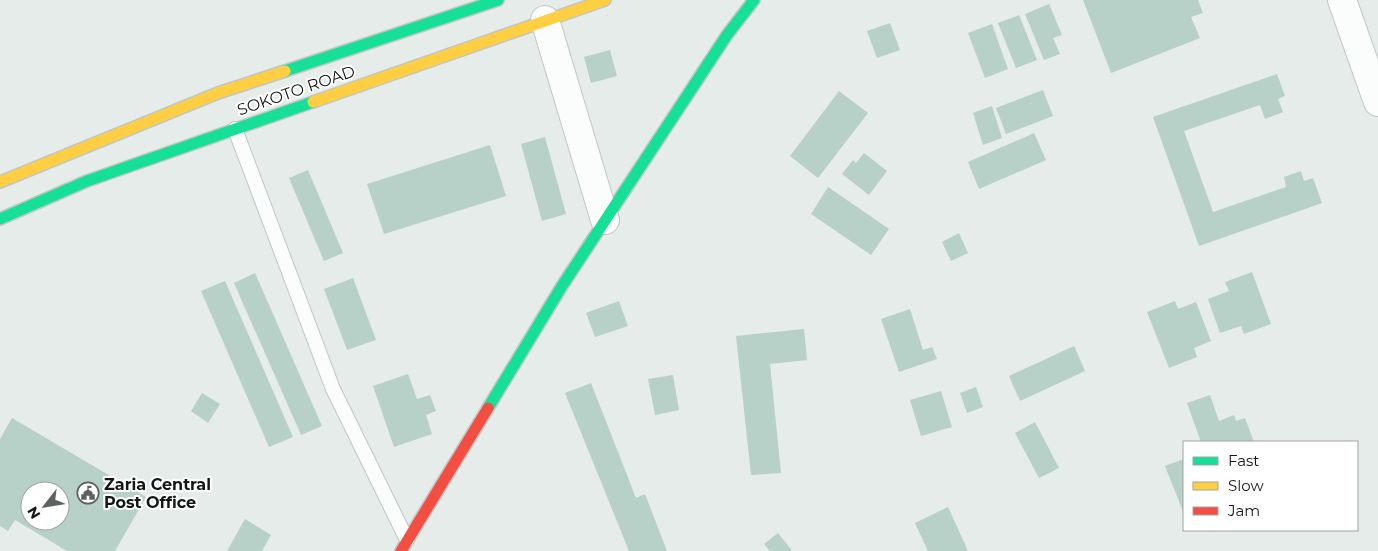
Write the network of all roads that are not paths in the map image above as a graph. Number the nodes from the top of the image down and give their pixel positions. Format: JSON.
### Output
{"nodes":[{"id":1,"x":498,"y":0,"type":"edge"},
{"id":2,"x":605,"y":0,"type":"edge"},
{"id":3,"x":754,"y":0,"type":"edge"},
{"id":4,"x":1342,"y":0,"type":"edge"},
{"id":5,"x":545,"y":20,"type":"junction"},
{"id":6,"x":1378,"y":102,"type":"edge"},
{"id":7,"x":235,"y":129,"type":"junction"},
{"id":8,"x":0,"y":182,"type":"edge"},
{"id":9,"x":0,"y":219,"type":"edge"},
{"id":10,"x":605,"y":220,"type":"junction"},
{"id":11,"x":404,"y":546,"type":"edge"}],
"edges":[{"from":1,"to":8,"type":"main road","name":"SOKOTO ROAD"},
{"from":2,"to":5,"type":"main road","name":"SOKOTO ROAD"},
{"from":3,"to":10,"type":"main road"},
{"from":4,"to":6,"type":"street"},
{"from":5,"to":7,"type":"main road","name":"SOKOTO ROAD"},
{"from":5,"to":10,"type":"street"},
{"from":7,"to":9,"type":"main road","name":"SOKOTO ROAD"},
{"from":7,"to":11,"type":"lane"},
{"from":10,"to":11,"type":"main road"}]}
